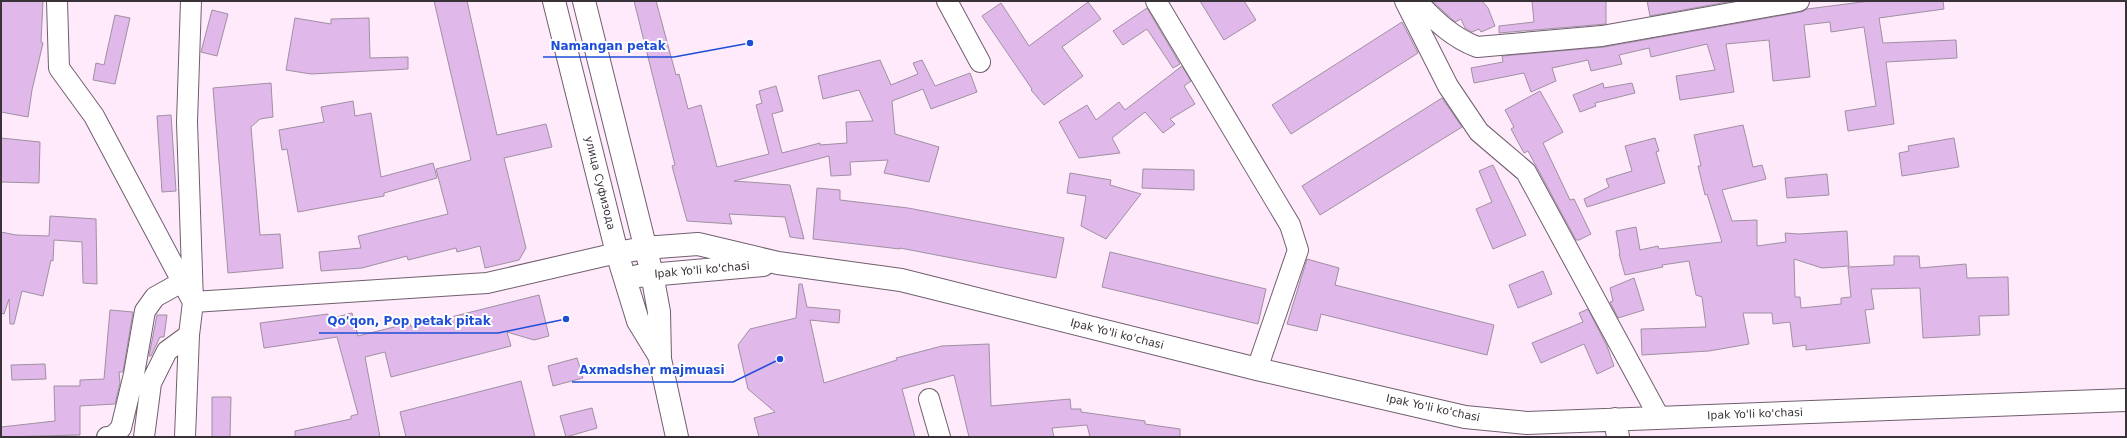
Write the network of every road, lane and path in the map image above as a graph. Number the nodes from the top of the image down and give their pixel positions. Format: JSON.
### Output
{"nodes":[{"id":1,"x":57,"y":1,"type":"edge"},
{"id":2,"x":191,"y":1,"type":"edge"},
{"id":3,"x":554,"y":1,"type":"edge"},
{"id":4,"x":584,"y":1,"type":"edge"},
{"id":5,"x":947,"y":1,"type":"edge"},
{"id":6,"x":1156,"y":1,"type":"edge"},
{"id":7,"x":1405,"y":1,"type":"edge"},
{"id":8,"x":1416,"y":1,"type":"edge"},
{"id":9,"x":1798,"y":1,"type":"edge"},
{"id":10,"x":980,"y":62,"type":"dead end"},
{"id":11,"x":644,"y":248,"type":"junction"},
{"id":12,"x":618,"y":253,"type":"junction"},
{"id":13,"x":778,"y":263,"type":"junction"},
{"id":14,"x":652,"y":274,"type":"junction"},
{"id":15,"x":625,"y":279,"type":"junction"},
{"id":16,"x":182,"y":282,"type":"junction"},
{"id":17,"x":193,"y":302,"type":"junction"},
{"id":18,"x":189,"y":335,"type":"junction"},
{"id":19,"x":660,"y":358,"type":"junction"},
{"id":20,"x":1257,"y":369,"type":"junction"},
{"id":21,"x":929,"y":399,"type":"dead end"},
{"id":22,"x":2126,"y":400,"type":"edge"},
{"id":23,"x":1659,"y":417,"type":"junction"},
{"id":24,"x":1617,"y":428,"type":"edge"},
{"id":25,"x":107,"y":437,"type":"edge"},
{"id":26,"x":144,"y":437,"type":"edge"},
{"id":27,"x":186,"y":437,"type":"edge"},
{"id":28,"x":677,"y":437,"type":"edge"},
{"id":29,"x":940,"y":437,"type":"edge"}],
"edges":[{"from":1,"to":16,"type":"street"},
{"from":2,"to":17,"type":"street"},
{"from":3,"to":12,"type":"main road","name":"улица Суфизода"},
{"from":4,"to":11,"type":"main road"},
{"from":5,"to":10,"type":"street"},
{"from":6,"to":20,"type":"street"},
{"from":7,"to":23,"type":"street"},
{"from":8,"to":9,"type":"street"},
{"from":11,"to":12,"type":"main road","name":"Ipak Yo'li ko'chasi"},
{"from":11,"to":13,"type":"main road","name":"Ipak Yo'li ko'chasi"},
{"from":11,"to":14,"type":"main road"},
{"from":12,"to":15,"type":"main road","name":"улица Суфизода"},
{"from":12,"to":17,"type":"street"},
{"from":13,"to":14,"type":"main road","name":"Ipak Yo'li ko'chasi"},
{"from":13,"to":20,"type":"main road","name":"Ipak Yo'li ko'chasi"},
{"from":14,"to":15,"type":"main road","name":"Ipak Yo'li ko'chasi"},
{"from":14,"to":19,"type":"main road"},
{"from":15,"to":19,"type":"main road","name":"улица Суфизода"},
{"from":16,"to":17,"type":"street"},
{"from":16,"to":25,"type":"street"},
{"from":17,"to":18,"type":"street"},
{"from":18,"to":26,"type":"street"},
{"from":18,"to":27,"type":"street"},
{"from":19,"to":28,"type":"main road"},
{"from":20,"to":24,"type":"main road","name":"Ipak Yo'li ko'chasi"},
{"from":21,"to":29,"type":"street"},
{"from":22,"to":23,"type":"main road","name":"Ipak Yo'li ko'chasi"},
{"from":23,"to":24,"type":"main road","name":"Ipak Yo'li ko'chasi"}]}
